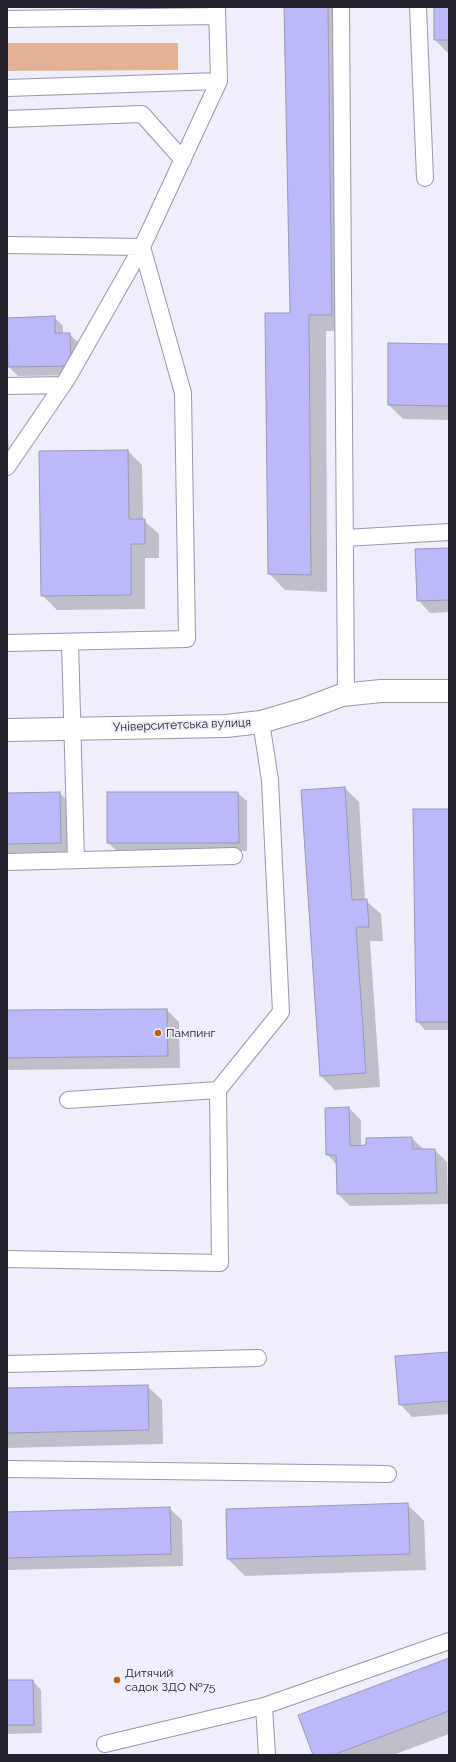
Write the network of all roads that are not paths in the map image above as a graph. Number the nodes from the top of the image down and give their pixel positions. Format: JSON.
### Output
{"nodes":[{"id":1,"x":340,"y":7,"type":"edge"},
{"id":2,"x":418,"y":7,"type":"edge"},
{"id":3,"x":217,"y":12,"type":"edge"},
{"id":4,"x":7,"y":19,"type":"edge"},
{"id":5,"x":219,"y":81,"type":"junction"},
{"id":6,"x":7,"y":88,"type":"edge"},
{"id":7,"x":7,"y":120,"type":"edge"},
{"id":8,"x":183,"y":160,"type":"junction"},
{"id":9,"x":425,"y":178,"type":"dead end"},
{"id":10,"x":7,"y":245,"type":"edge"},
{"id":11,"x":142,"y":247,"type":"junction"},
{"id":12,"x":63,"y":385,"type":"junction"},
{"id":13,"x":7,"y":386,"type":"edge"},
{"id":14,"x":7,"y":467,"type":"edge"},
{"id":15,"x":449,"y":532,"type":"edge"},
{"id":16,"x":345,"y":538,"type":"junction"},
{"id":17,"x":70,"y":642,"type":"junction"},
{"id":18,"x":7,"y":643,"type":"edge"},
{"id":19,"x":449,"y":691,"type":"edge"},
{"id":20,"x":346,"y":695,"type":"junction"},
{"id":21,"x":261,"y":722,"type":"junction"},
{"id":22,"x":71,"y":729,"type":"junction"},
{"id":23,"x":7,"y":730,"type":"edge"},
{"id":24,"x":234,"y":856,"type":"dead end"},
{"id":25,"x":76,"y":860,"type":"junction"},
{"id":26,"x":7,"y":862,"type":"edge"},
{"id":27,"x":218,"y":1090,"type":"junction"},
{"id":28,"x":68,"y":1100,"type":"dead end"},
{"id":29,"x":7,"y":1258,"type":"edge"},
{"id":30,"x":258,"y":1358,"type":"dead end"},
{"id":31,"x":7,"y":1364,"type":"edge"},
{"id":32,"x":7,"y":1469,"type":"edge"},
{"id":33,"x":388,"y":1474,"type":"dead end"},
{"id":34,"x":449,"y":1641,"type":"edge"},
{"id":35,"x":264,"y":1706,"type":"junction"},
{"id":36,"x":105,"y":1744,"type":"dead end"},
{"id":37,"x":267,"y":1755,"type":"edge"}],
"edges":[{"from":1,"to":16,"type":"lane"},
{"from":2,"to":9,"type":"lane"},
{"from":3,"to":4,"type":"lane"},
{"from":3,"to":5,"type":"lane"},
{"from":5,"to":6,"type":"lane"},
{"from":5,"to":8,"type":"lane"},
{"from":7,"to":8,"type":"lane"},
{"from":8,"to":11,"type":"lane"},
{"from":10,"to":11,"type":"lane"},
{"from":11,"to":12,"type":"lane"},
{"from":11,"to":17,"type":"lane"},
{"from":12,"to":13,"type":"lane"},
{"from":12,"to":14,"type":"lane"},
{"from":15,"to":16,"type":"lane"},
{"from":16,"to":20,"type":"lane"},
{"from":17,"to":18,"type":"lane"},
{"from":17,"to":22,"type":"lane"},
{"from":19,"to":20,"type":"street","name":"Університетська вулиця"},
{"from":20,"to":21,"type":"street","name":"Університетська вулиця"},
{"from":21,"to":22,"type":"street","name":"Університетська вулиця"},
{"from":21,"to":27,"type":"lane"},
{"from":22,"to":23,"type":"street","name":"Університетська вулиця"},
{"from":22,"to":25,"type":"lane"},
{"from":24,"to":25,"type":"lane"},
{"from":25,"to":26,"type":"lane"},
{"from":27,"to":28,"type":"lane"},
{"from":27,"to":29,"type":"lane"},
{"from":30,"to":31,"type":"lane"},
{"from":32,"to":33,"type":"lane"},
{"from":34,"to":35,"type":"lane"},
{"from":35,"to":36,"type":"lane"},
{"from":35,"to":37,"type":"lane"}]}
